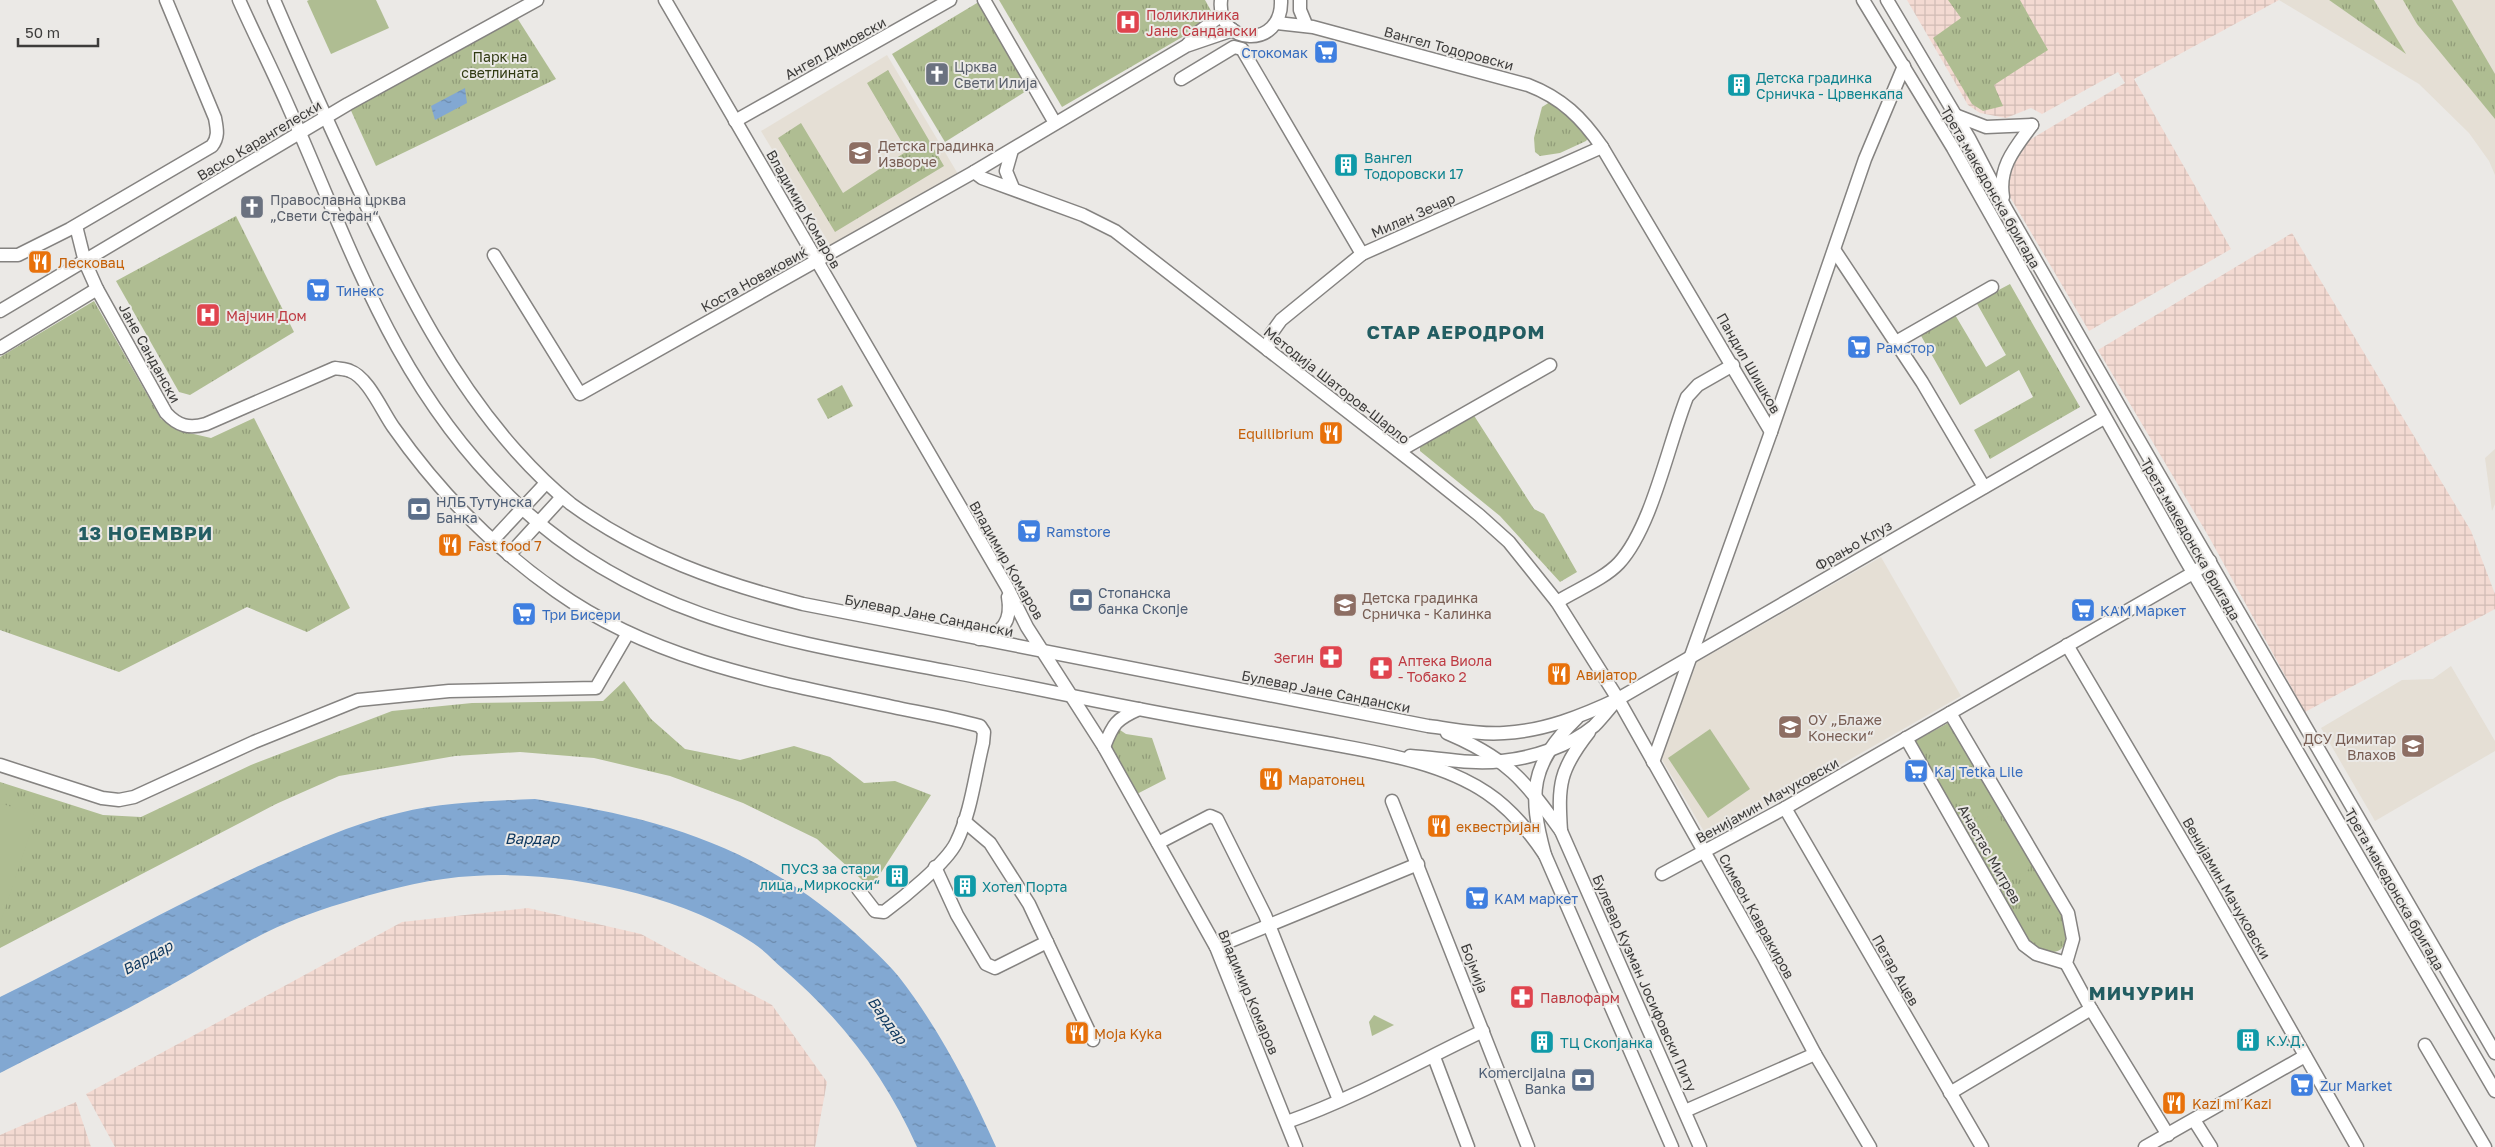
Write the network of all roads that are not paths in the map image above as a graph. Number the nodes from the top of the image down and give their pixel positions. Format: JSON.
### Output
{"nodes":[{"id":1,"x":166,"y":0,"type":"edge"},
{"id":2,"x":239,"y":0,"type":"edge"},
{"id":3,"x":274,"y":0,"type":"edge"},
{"id":4,"x":537,"y":0,"type":"edge"},
{"id":5,"x":664,"y":0,"type":"edge"},
{"id":6,"x":950,"y":0,"type":"edge"},
{"id":7,"x":984,"y":0,"type":"edge"},
{"id":8,"x":1221,"y":0,"type":"edge"},
{"id":9,"x":1300,"y":0,"type":"edge"},
{"id":10,"x":1863,"y":0,"type":"edge"},
{"id":11,"x":1887,"y":0,"type":"edge"},
{"id":12,"x":1281,"y":7,"type":"edge"},
{"id":13,"x":1222,"y":15,"type":"junction"},
{"id":14,"x":1309,"y":24,"type":"junction"},
{"id":15,"x":1233,"y":30,"type":"junction"},
{"id":16,"x":1186,"y":46,"type":"junction"},
{"id":17,"x":1901,"y":72,"type":"junction"},
{"id":18,"x":1181,"y":79,"type":"dead end"},
{"id":19,"x":1572,"y":108,"type":"joint"},
{"id":20,"x":1955,"y":115,"type":"junction"},
{"id":21,"x":326,"y":118,"type":"junction"},
{"id":22,"x":735,"y":121,"type":"junction"},
{"id":23,"x":1055,"y":123,"type":"junction"},
{"id":24,"x":300,"y":134,"type":"junction"},
{"id":25,"x":1602,"y":147,"type":"junction"},
{"id":26,"x":1012,"y":150,"type":"junction"},
{"id":27,"x":974,"y":172,"type":"junction"},
{"id":28,"x":1013,"y":188,"type":"junction"},
{"id":29,"x":2005,"y":207,"type":"junction"},
{"id":30,"x":76,"y":226,"type":"junction"},
{"id":31,"x":1835,"y":251,"type":"junction"},
{"id":32,"x":1362,"y":254,"type":"junction"},
{"id":33,"x":0,"y":255,"type":"edge"},
{"id":34,"x":494,"y":255,"type":"dead end"},
{"id":35,"x":817,"y":261,"type":"junction"},
{"id":36,"x":85,"y":262,"type":"junction"},
{"id":37,"x":1992,"y":287,"type":"dead end"},
{"id":38,"x":97,"y":290,"type":"junction"},
{"id":39,"x":0,"y":311,"type":"edge"},
{"id":40,"x":1896,"y":342,"type":"junction"},
{"id":41,"x":0,"y":348,"type":"edge"},
{"id":42,"x":1268,"y":350,"type":"junction"},
{"id":43,"x":1550,"y":365,"type":"dead end"},
{"id":44,"x":1733,"y":365,"type":"junction"},
{"id":45,"x":2104,"y":418,"type":"junction"},
{"id":46,"x":1771,"y":432,"type":"junction"},
{"id":47,"x":1398,"y":451,"type":"junction"},
{"id":48,"x":546,"y":483,"type":"junction"},
{"id":49,"x":1984,"y":487,"type":"junction"},
{"id":50,"x":562,"y":497,"type":"junction"},
{"id":51,"x":523,"y":509,"type":"junction"},
{"id":52,"x":540,"y":524,"type":"junction"},
{"id":53,"x":492,"y":541,"type":"junction"},
{"id":54,"x":509,"y":556,"type":"junction"},
{"id":55,"x":2210,"y":561,"type":"junction"},
{"id":56,"x":2193,"y":573,"type":"junction"},
{"id":57,"x":1007,"y":587,"type":"junction"},
{"id":58,"x":1557,"y":602,"type":"junction"},
{"id":59,"x":628,"y":633,"type":"junction"},
{"id":60,"x":976,"y":639,"type":"junction"},
{"id":61,"x":2067,"y":646,"type":"junction"},
{"id":62,"x":1045,"y":653,"type":"junction"},
{"id":63,"x":1690,"y":657,"type":"junction"},
{"id":64,"x":1073,"y":696,"type":"junction"},
{"id":65,"x":1618,"y":699,"type":"junction"},
{"id":66,"x":1139,"y":709,"type":"junction"},
{"id":67,"x":1950,"y":713,"type":"junction"},
{"id":68,"x":1578,"y":717,"type":"junction"},
{"id":69,"x":1428,"y":726,"type":"junction"},
{"id":70,"x":1593,"y":726,"type":"junction"},
{"id":71,"x":1906,"y":738,"type":"junction"},
{"id":72,"x":1104,"y":747,"type":"junction"},
{"id":73,"x":1548,"y":750,"type":"junction"},
{"id":74,"x":1379,"y":753,"type":"junction"},
{"id":75,"x":1501,"y":761,"type":"junction"},
{"id":76,"x":1653,"y":762,"type":"junction"},
{"id":77,"x":0,"y":765,"type":"edge"},
{"id":78,"x":1534,"y":793,"type":"junction"},
{"id":79,"x":1392,"y":801,"type":"dead end"},
{"id":80,"x":1784,"y":808,"type":"junction"},
{"id":81,"x":964,"y":821,"type":"junction"},
{"id":82,"x":1561,"y":832,"type":"junction"},
{"id":83,"x":1158,"y":843,"type":"junction"},
{"id":84,"x":1704,"y":853,"type":"junction"},
{"id":85,"x":1545,"y":855,"type":"junction"},
{"id":86,"x":1418,"y":864,"type":"junction"},
{"id":87,"x":935,"y":867,"type":"junction"},
{"id":88,"x":1662,"y":874,"type":"dead end"},
{"id":89,"x":858,"y":889,"type":"dead end"},
{"id":90,"x":1269,"y":925,"type":"junction"},
{"id":91,"x":1047,"y":942,"type":"junction"},
{"id":92,"x":1216,"y":947,"type":"junction"},
{"id":93,"x":2066,"y":963,"type":"junction"},
{"id":94,"x":2091,"y":1009,"type":"junction"},
{"id":95,"x":1483,"y":1031,"type":"junction"},
{"id":96,"x":1093,"y":1040,"type":"dead end"},
{"id":97,"x":2425,"y":1045,"type":"dead end"},
{"id":98,"x":2495,"y":1053,"type":"edge"},
{"id":99,"x":1815,"y":1054,"type":"junction"},
{"id":100,"x":2305,"y":1056,"type":"junction"},
{"id":101,"x":1434,"y":1057,"type":"junction"},
{"id":102,"x":2495,"y":1091,"type":"edge"},
{"id":103,"x":1950,"y":1093,"type":"junction"},
{"id":104,"x":1339,"y":1100,"type":"junction"},
{"id":105,"x":1685,"y":1111,"type":"junction"},
{"id":106,"x":2194,"y":1120,"type":"junction"},
{"id":107,"x":1287,"y":1122,"type":"junction"},
{"id":108,"x":2168,"y":1135,"type":"junction"},
{"id":109,"x":1296,"y":1147,"type":"edge"},
{"id":110,"x":1468,"y":1147,"type":"edge"},
{"id":111,"x":1528,"y":1147,"type":"edge"},
{"id":112,"x":1672,"y":1147,"type":"edge"},
{"id":113,"x":1700,"y":1147,"type":"edge"},
{"id":114,"x":1870,"y":1147,"type":"edge"},
{"id":115,"x":1982,"y":1147,"type":"edge"},
{"id":116,"x":2146,"y":1147,"type":"edge"},
{"id":117,"x":2211,"y":1147,"type":"edge"},
{"id":118,"x":2357,"y":1147,"type":"edge"},
{"id":119,"x":2484,"y":1147,"type":"edge"}],
"edges":[{"from":1,"to":30,"type":"street"},
{"from":2,"to":24,"type":"street"},
{"from":3,"to":21,"type":"street","name":"Булевар Јане Сандански"},
{"from":4,"to":21,"type":"street","name":"Васко Карангелески"},
{"from":5,"to":22,"type":"street","name":"Владимир Комаров"},
{"from":6,"to":22,"type":"street","name":"Ангел Димовски"},
{"from":7,"to":23,"type":"street"},
{"from":8,"to":13,"type":"street"},
{"from":9,"to":14,"type":"street"},
{"from":10,"to":17,"type":"street","name":"Трета македонска бригада"},
{"from":11,"to":20,"type":"street","name":"Трета македонска бригада"},
{"from":12,"to":14,"type":"street","name":"Вангел Тодоровски"},
{"from":12,"to":15,"type":"street"},
{"from":13,"to":15,"type":"street"},
{"from":13,"to":16,"type":"street","name":"Коста Новаковиќ"},
{"from":14,"to":19,"type":"street","name":"Вангел Тодоровски"},
{"from":15,"to":16,"type":"street","name":"Коста Новаковиќ"},
{"from":16,"to":23,"type":"street","name":"Коста Новаковиќ"},
{"from":17,"to":31,"type":"street"},
{"from":17,"to":45,"type":"street","name":"Трета македонска бригада"},
{"from":18,"to":32,"type":"street"},
{"from":19,"to":25,"type":"street","name":"Пандил Шишков"},
{"from":20,"to":29,"type":"street","name":"Трета македонска бригада"},
{"from":20,"to":29,"type":"street"},
{"from":21,"to":24,"type":"street","name":"Васко Карангелески"},
{"from":21,"to":48,"type":"street","name":"Булевар Јане Сандански"},
{"from":22,"to":35,"type":"street","name":"Владимир Комаров"},
{"from":23,"to":26,"type":"street","name":"Коста Новаковиќ"},
{"from":24,"to":36,"type":"street","name":"Васко Карангелески"},
{"from":24,"to":51,"type":"street"},
{"from":25,"to":32,"type":"street","name":"Милан Зечар"},
{"from":25,"to":44,"type":"street","name":"Пандил Шишков"},
{"from":26,"to":27,"type":"street","name":"Коста Новаковиќ"},
{"from":26,"to":28,"type":"street"},
{"from":27,"to":28,"type":"street","name":"Методија Шаторов-Шарло"},
{"from":27,"to":35,"type":"street","name":"Коста Новаковиќ"},
{"from":28,"to":42,"type":"street","name":"Методија Шаторов-Шарло"},
{"from":29,"to":55,"type":"street","name":"Трета македонска бригада"},
{"from":30,"to":33,"type":"street"},
{"from":30,"to":36,"type":"street","name":"Јане Сандански"},
{"from":31,"to":40,"type":"street"},
{"from":31,"to":46,"type":"street"},
{"from":32,"to":42,"type":"street","name":"Милан Зечар"},
{"from":34,"to":35,"type":"street","name":"Коста Новаковиќ"},
{"from":35,"to":57,"type":"street","name":"Владимир Комаров"},
{"from":36,"to":38,"type":"street","name":"Јане Сандански"},
{"from":36,"to":39,"type":"street","name":"Васко Карангелески"},
{"from":37,"to":40,"type":"street"},
{"from":38,"to":41,"type":"street"},
{"from":38,"to":53,"type":"street","name":"Јане Сандански"},
{"from":40,"to":49,"type":"street"},
{"from":42,"to":47,"type":"street","name":"Методија Шаторов-Шарло"},
{"from":43,"to":47,"type":"street"},
{"from":44,"to":46,"type":"street","name":"Пандил Шишков"},
{"from":44,"to":58,"type":"street"},
{"from":45,"to":49,"type":"street","name":"Фрањо Клуз"},
{"from":45,"to":56,"type":"street","name":"Трета македонска бригада"},
{"from":46,"to":63,"type":"street","name":"Пандил Шишков"},
{"from":47,"to":58,"type":"street","name":"Методија Шаторов-Шарло"},
{"from":48,"to":50,"type":"street","name":"Булевар Јане Сандански"},
{"from":48,"to":51,"type":"street"},
{"from":49,"to":63,"type":"street","name":"Фрањо Клуз"},
{"from":50,"to":52,"type":"street"},
{"from":50,"to":60,"type":"street","name":"Булевар Јане Сандански"},
{"from":51,"to":52,"type":"street"},
{"from":51,"to":53,"type":"street"},
{"from":52,"to":54,"type":"street"},
{"from":52,"to":64,"type":"street"},
{"from":53,"to":54,"type":"street","name":"Јане Сандански"},
{"from":54,"to":59,"type":"street","name":"Јане Сандански"},
{"from":55,"to":56,"type":"street","name":"Венијамин Мачуковски"},
{"from":55,"to":98,"type":"street","name":"Трета македонска бригада"},
{"from":56,"to":61,"type":"street","name":"Венијамин Мачуковски"},
{"from":56,"to":102,"type":"street","name":"Трета македонска бригада"},
{"from":57,"to":60,"type":"street"},
{"from":57,"to":62,"type":"street","name":"Владимир Комаров"},
{"from":58,"to":65,"type":"street","name":"Методија Шаторов-Шарло"},
{"from":59,"to":77,"type":"street"},
{"from":59,"to":81,"type":"street","name":"Јане Сандански"},
{"from":60,"to":62,"type":"street","name":"Булевар Јане Сандански"},
{"from":61,"to":67,"type":"street","name":"Венијамин Мачуковски"},
{"from":61,"to":100,"type":"street","name":"Венијамин Мачуковски"},
{"from":62,"to":64,"type":"street","name":"Владимир Комаров"},
{"from":62,"to":69,"type":"street","name":"Булевар Јане Сандански"},
{"from":63,"to":65,"type":"street","name":"Фрањо Клуз"},
{"from":63,"to":76,"type":"street","name":"Пандил Шишков"},
{"from":64,"to":66,"type":"street"},
{"from":64,"to":72,"type":"street","name":"Владимир Комаров"},
{"from":65,"to":68,"type":"street","name":"Фрањо Клуз"},
{"from":65,"to":70,"type":"street","name":"Фрањо Клуз"},
{"from":65,"to":76,"type":"street","name":"Симеон Кавракиров"},
{"from":66,"to":72,"type":"street"},
{"from":66,"to":74,"type":"street"},
{"from":67,"to":71,"type":"street","name":"Венијамин Мачуковски"},
{"from":67,"to":93,"type":"street"},
{"from":68,"to":69,"type":"street","name":"Фрањо Клуз"},
{"from":68,"to":73,"type":"street","name":"Фрањо Клуз"},
{"from":69,"to":75,"type":"street"},
{"from":70,"to":73,"type":"street","name":"Фрањо Клуз"},
{"from":70,"to":82,"type":"street"},
{"from":71,"to":80,"type":"street","name":"Венијамин Мачуковски"},
{"from":71,"to":93,"type":"street","name":"Анастас Митрев"},
{"from":72,"to":83,"type":"street","name":"Владимир Комаров"},
{"from":73,"to":75,"type":"street","name":"Фрањо Клуз"},
{"from":73,"to":78,"type":"street","name":"Фрањо Клуз"},
{"from":74,"to":75,"type":"street"},
{"from":74,"to":85,"type":"street"},
{"from":75,"to":78,"type":"street"},
{"from":76,"to":84,"type":"street","name":"Симеон Кавракиров"},
{"from":78,"to":82,"type":"street"},
{"from":78,"to":85,"type":"street"},
{"from":79,"to":86,"type":"street","name":"Бојмија"},
{"from":80,"to":84,"type":"street","name":"Венијамин Мачуковски"},
{"from":80,"to":103,"type":"street","name":"Петар Ацев"},
{"from":81,"to":87,"type":"street"},
{"from":81,"to":91,"type":"street"},
{"from":82,"to":105,"type":"street","name":"Булевар Кузман Јосифовски Питу"},
{"from":83,"to":90,"type":"street"},
{"from":83,"to":92,"type":"street","name":"Владимир Комаров"},
{"from":84,"to":88,"type":"street","name":"Венијамин Мачуковски"},
{"from":84,"to":99,"type":"street","name":"Симеон Кавракиров"},
{"from":85,"to":112,"type":"street"},
{"from":86,"to":90,"type":"street"},
{"from":86,"to":95,"type":"street","name":"Бојмија"},
{"from":87,"to":89,"type":"street"},
{"from":87,"to":91,"type":"street"},
{"from":90,"to":92,"type":"street"},
{"from":90,"to":104,"type":"street"},
{"from":91,"to":96,"type":"street"},
{"from":92,"to":107,"type":"street","name":"Владимир Комаров"},
{"from":93,"to":94,"type":"street"},
{"from":94,"to":103,"type":"street"},
{"from":94,"to":108,"type":"street"},
{"from":95,"to":101,"type":"street"},
{"from":95,"to":111,"type":"street","name":"Бојмија"},
{"from":97,"to":119,"type":"street"},
{"from":99,"to":105,"type":"street"},
{"from":99,"to":114,"type":"street","name":"Симеон Кавракиров"},
{"from":100,"to":106,"type":"street"},
{"from":100,"to":118,"type":"street","name":"Венијамин Мачуковски"},
{"from":101,"to":104,"type":"street"},
{"from":101,"to":110,"type":"street"},
{"from":103,"to":115,"type":"street","name":"Петар Ацев"},
{"from":104,"to":107,"type":"street"},
{"from":105,"to":113,"type":"street","name":"Булевар Кузман Јосифовски Питу"},
{"from":106,"to":108,"type":"street"},
{"from":106,"to":117,"type":"street"},
{"from":107,"to":109,"type":"street","name":"Владимир Комаров"},
{"from":108,"to":116,"type":"street"}]}
